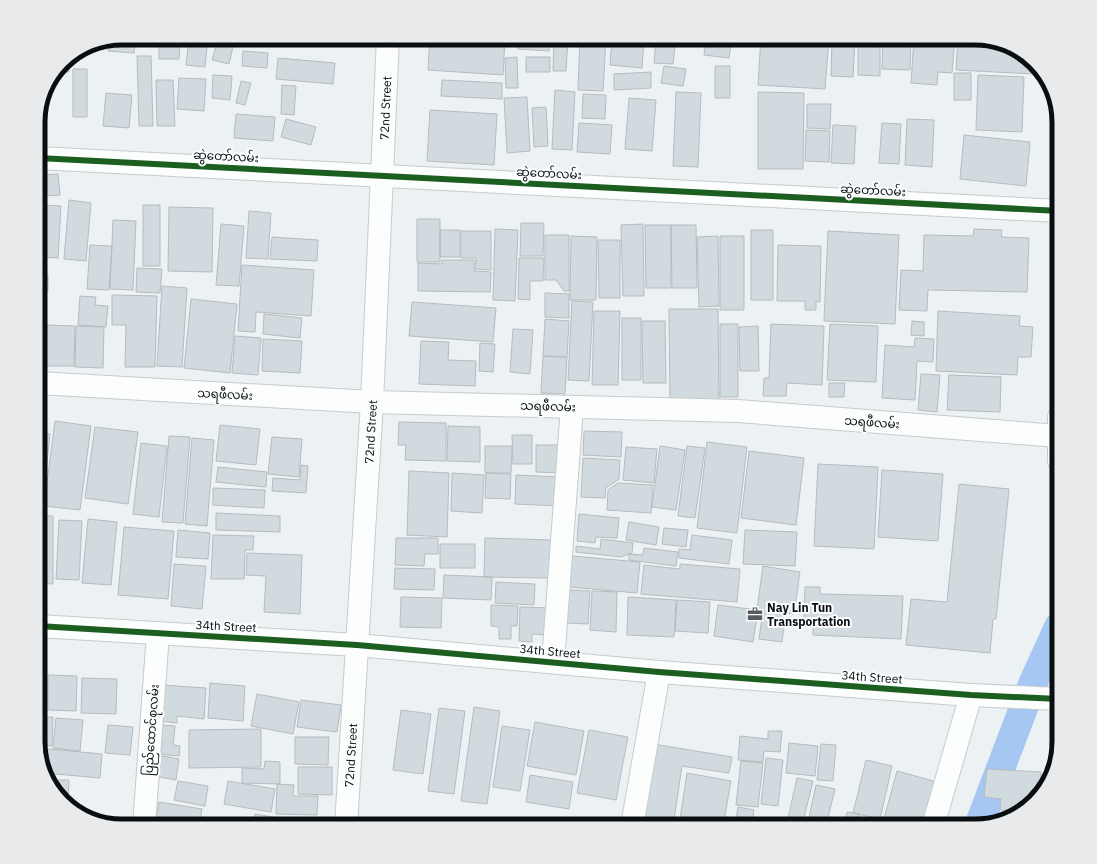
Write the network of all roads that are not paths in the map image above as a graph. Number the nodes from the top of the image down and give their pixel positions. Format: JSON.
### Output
{"nodes":[{"id":1,"x":388,"y":45,"type":"edge"},
{"id":2,"x":45,"y":158,"type":"edge"},
{"id":3,"x":382,"y":175,"type":"junction"},
{"id":4,"x":1052,"y":211,"type":"edge"},
{"id":5,"x":45,"y":384,"type":"edge"},
{"id":6,"x":372,"y":402,"type":"junction"},
{"id":7,"x":572,"y":407,"type":"junction"},
{"id":8,"x":1052,"y":427,"type":"edge"},
{"id":9,"x":45,"y":626,"type":"edge"},
{"id":10,"x":158,"y":633,"type":"junction"},
{"id":11,"x":357,"y":645,"type":"junction"},
{"id":12,"x":553,"y":662,"type":"junction"},
{"id":13,"x":659,"y":672,"type":"junction"},
{"id":14,"x":978,"y":696,"type":"junction"},
{"id":15,"x":1051,"y":698,"type":"edge"},
{"id":16,"x":145,"y":819,"type":"edge"},
{"id":17,"x":346,"y":819,"type":"edge"},
{"id":18,"x":633,"y":819,"type":"edge"},
{"id":19,"x":934,"y":819,"type":"edge"}],
"edges":[{"from":1,"to":3,"type":"street","name":"72nd Street"},
{"from":2,"to":3,"type":"street","name":"ဆွဲတော်လမ်း"},
{"from":3,"to":4,"type":"street","name":"ဆွဲတော်လမ်း"},
{"from":3,"to":6,"type":"street","name":"72nd Street"},
{"from":5,"to":6,"type":"street","name":"သရဖီလမ်း"},
{"from":6,"to":7,"type":"street","name":"သရဖီလမ်း"},
{"from":6,"to":11,"type":"street","name":"72nd Street"},
{"from":7,"to":8,"type":"street","name":"သရဖီလမ်း"},
{"from":7,"to":12,"type":"street"},
{"from":9,"to":10,"type":"street","name":"34th Street"},
{"from":10,"to":11,"type":"street","name":"34th Street"},
{"from":10,"to":16,"type":"street","name":"ပြည်ထောင်စုလမ်း"},
{"from":11,"to":12,"type":"street","name":"34th Street"},
{"from":11,"to":17,"type":"street","name":"72nd Street"},
{"from":12,"to":13,"type":"street","name":"34th Street"},
{"from":13,"to":14,"type":"street","name":"34th Street"},
{"from":13,"to":18,"type":"street"},
{"from":14,"to":15,"type":"street","name":"34th Street"},
{"from":14,"to":19,"type":"street"}]}
